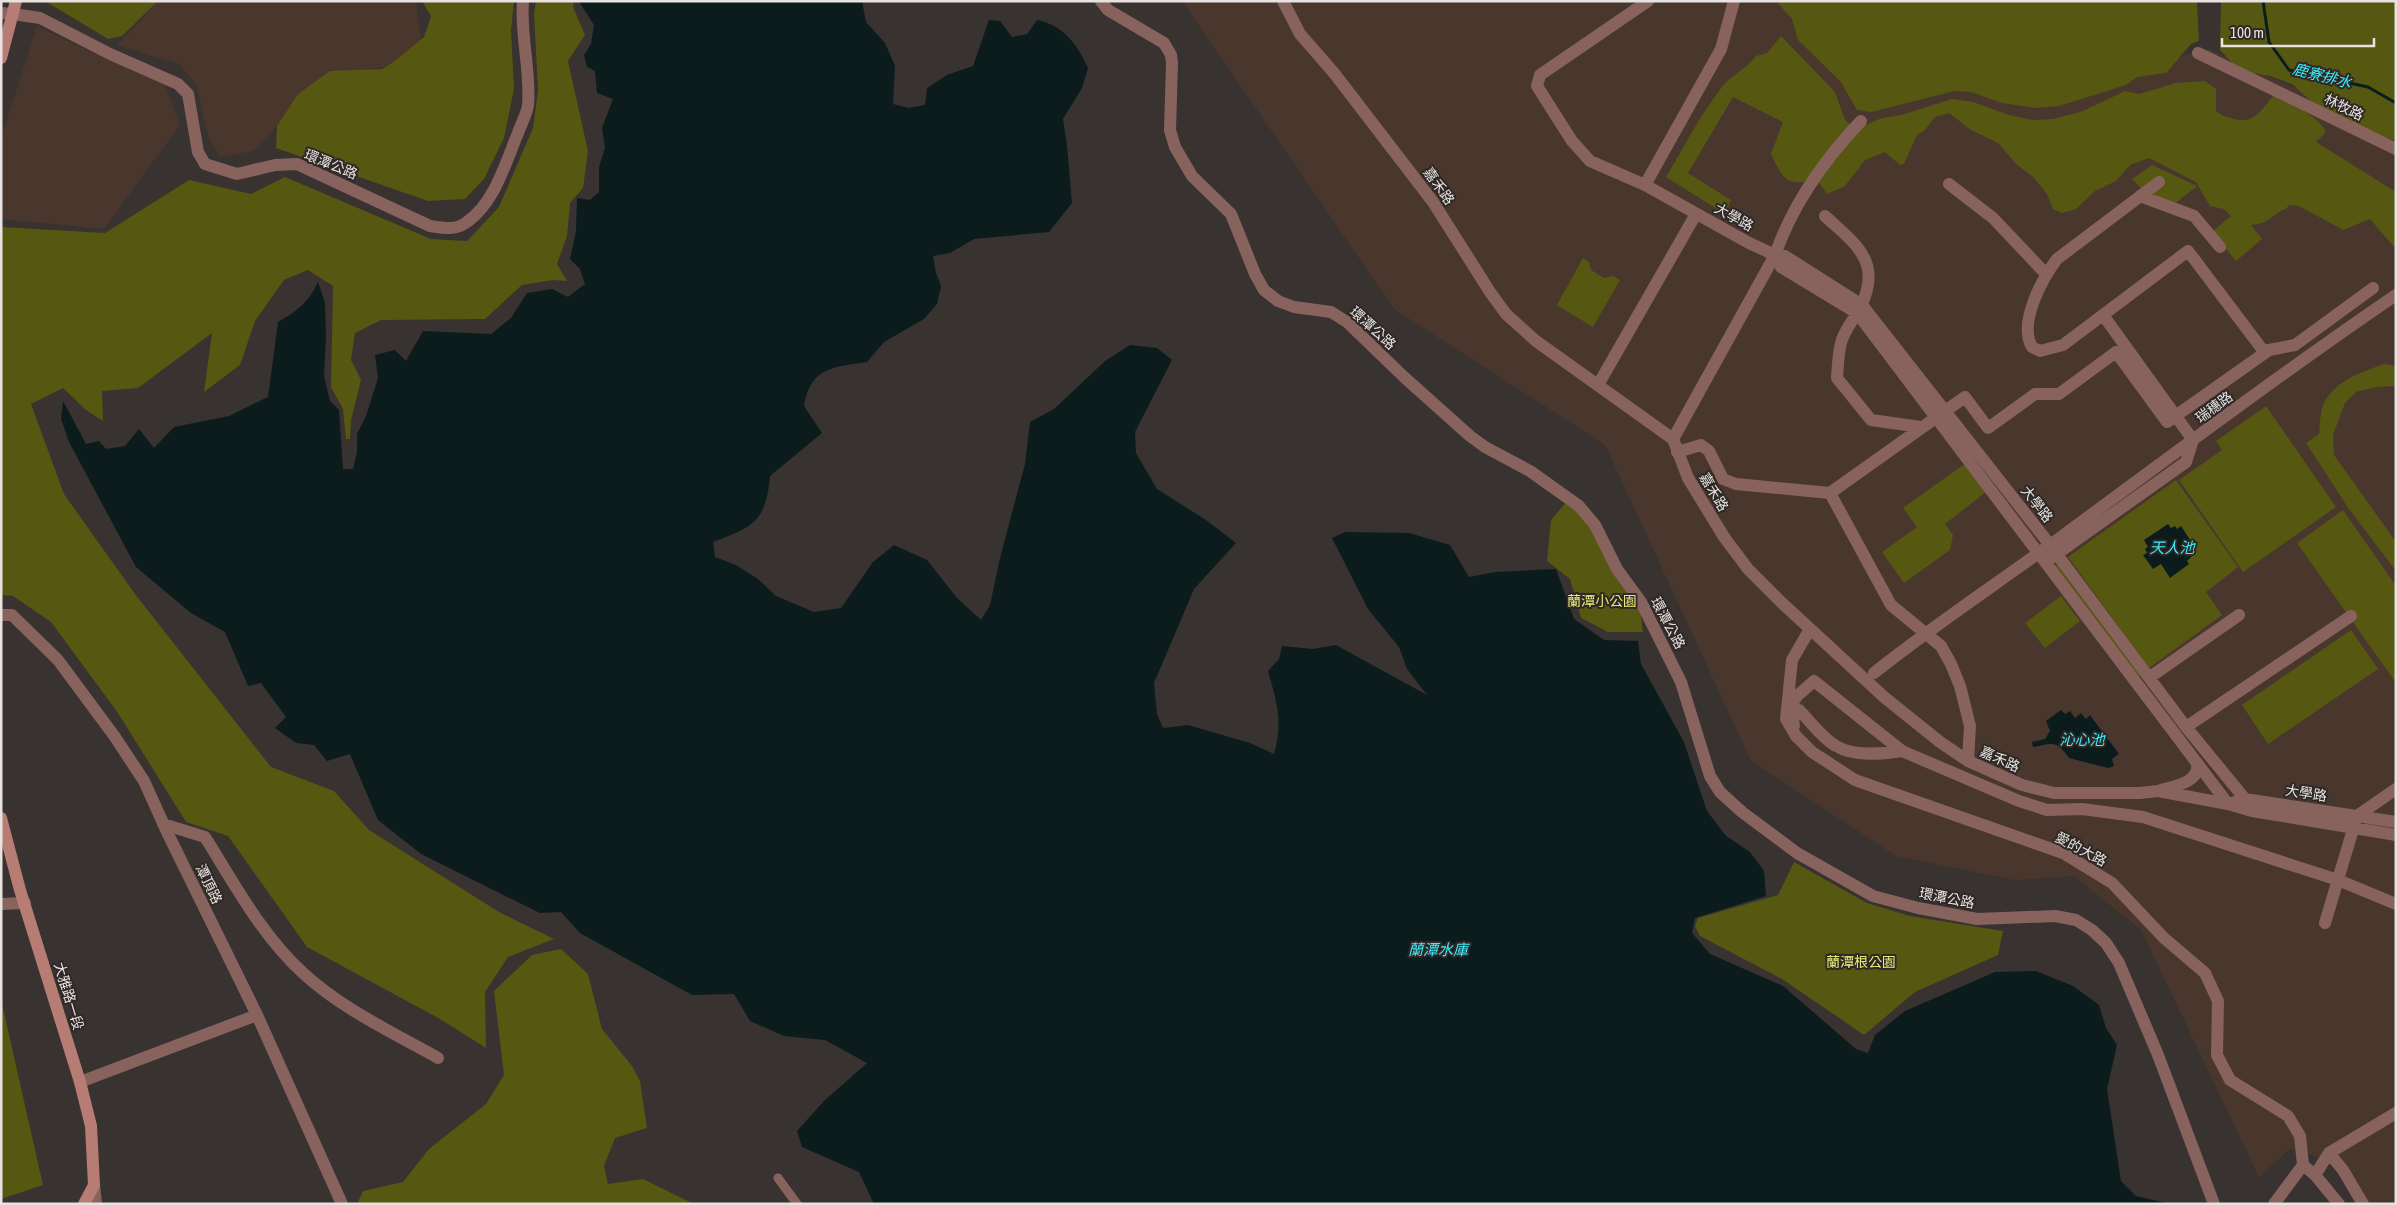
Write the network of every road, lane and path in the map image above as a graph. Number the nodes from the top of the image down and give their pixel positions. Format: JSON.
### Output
{"nodes":[{"id":1,"x":16,"y":1,"type":"edge"},
{"id":2,"x":523,"y":1,"type":"edge"},
{"id":3,"x":1101,"y":1,"type":"edge"},
{"id":4,"x":1283,"y":1,"type":"edge"},
{"id":5,"x":1648,"y":1,"type":"edge"},
{"id":6,"x":1734,"y":1,"type":"edge"},
{"id":7,"x":7,"y":14,"type":"edge"},
{"id":8,"x":2198,"y":53,"type":"dead end"},
{"id":9,"x":1,"y":58,"type":"edge"},
{"id":10,"x":1862,"y":121,"type":"dead end"},
{"id":11,"x":2396,"y":149,"type":"edge"},
{"id":12,"x":2159,"y":182,"type":"dead end"},
{"id":13,"x":1949,"y":184,"type":"dead end"},
{"id":14,"x":1645,"y":185,"type":"junction"},
{"id":15,"x":2140,"y":196,"type":"junction"},
{"id":16,"x":1696,"y":214,"type":"junction"},
{"id":17,"x":1825,"y":216,"type":"dead end"},
{"id":18,"x":2220,"y":247,"type":"dead end"},
{"id":19,"x":1775,"y":255,"type":"junction"},
{"id":20,"x":2046,"y":274,"type":"junction"},
{"id":21,"x":2373,"y":288,"type":"dead end"},
{"id":22,"x":2396,"y":295,"type":"edge"},
{"id":23,"x":1859,"y":309,"type":"junction"},
{"id":24,"x":2103,"y":315,"type":"junction"},
{"id":25,"x":2265,"y":353,"type":"junction"},
{"id":26,"x":1598,"y":385,"type":"junction"},
{"id":27,"x":1941,"y":413,"type":"junction"},
{"id":28,"x":2176,"y":416,"type":"junction"},
{"id":29,"x":1922,"y":427,"type":"junction"},
{"id":30,"x":1673,"y":438,"type":"junction"},
{"id":31,"x":2193,"y":440,"type":"junction"},
{"id":32,"x":1677,"y":452,"type":"junction"},
{"id":33,"x":1830,"y":493,"type":"junction"},
{"id":34,"x":2053,"y":549,"type":"junction"},
{"id":35,"x":2042,"y":558,"type":"junction"},
{"id":36,"x":1,"y":615,"type":"edge"},
{"id":37,"x":2239,"y":615,"type":"dead end"},
{"id":38,"x":2351,"y":616,"type":"dead end"},
{"id":39,"x":1810,"y":629,"type":"junction"},
{"id":40,"x":1925,"y":632,"type":"junction"},
{"id":41,"x":1874,"y":673,"type":"dead end"},
{"id":42,"x":2150,"y":678,"type":"junction"},
{"id":43,"x":1786,"y":719,"type":"junction"},
{"id":44,"x":2186,"y":727,"type":"junction"},
{"id":45,"x":1796,"y":736,"type":"junction"},
{"id":46,"x":1902,"y":751,"type":"junction"},
{"id":47,"x":1968,"y":761,"type":"junction"},
{"id":48,"x":2198,"y":764,"type":"junction"},
{"id":49,"x":2396,"y":789,"type":"edge"},
{"id":50,"x":2158,"y":790,"type":"junction"},
{"id":51,"x":2245,"y":798,"type":"junction"},
{"id":52,"x":2228,"y":804,"type":"junction"},
{"id":53,"x":1,"y":818,"type":"edge"},
{"id":54,"x":2355,"y":822,"type":"junction"},
{"id":55,"x":2396,"y":822,"type":"edge"},
{"id":56,"x":163,"y":824,"type":"junction"},
{"id":57,"x":2396,"y":835,"type":"edge"},
{"id":58,"x":2338,"y":880,"type":"junction"},
{"id":59,"x":25,"y":903,"type":"junction"},
{"id":60,"x":1,"y":904,"type":"edge"},
{"id":61,"x":2396,"y":904,"type":"edge"},
{"id":62,"x":2325,"y":923,"type":"dead end"},
{"id":63,"x":257,"y":1015,"type":"junction"},
{"id":64,"x":438,"y":1058,"type":"dead end"},
{"id":65,"x":80,"y":1082,"type":"junction"},
{"id":66,"x":2396,"y":1113,"type":"edge"},
{"id":67,"x":2329,"y":1154,"type":"junction"},
{"id":68,"x":2302,"y":1165,"type":"junction"},
{"id":69,"x":2316,"y":1175,"type":"junction"},
{"id":70,"x":778,"y":1178,"type":"dead end"},
{"id":71,"x":94,"y":1185,"type":"junction"},
{"id":72,"x":84,"y":1204,"type":"edge"},
{"id":73,"x":96,"y":1204,"type":"edge"},
{"id":74,"x":342,"y":1204,"type":"edge"},
{"id":75,"x":797,"y":1204,"type":"edge"},
{"id":76,"x":2214,"y":1204,"type":"edge"},
{"id":77,"x":2274,"y":1204,"type":"edge"},
{"id":78,"x":2339,"y":1204,"type":"edge"},
{"id":79,"x":2363,"y":1204,"type":"edge"}],
"edges":[{"from":1,"to":7,"type":"main road"},
{"from":2,"to":7,"type":"street","name":"環潭公路"},
{"from":3,"to":76,"type":"street","name":"環潭公路"},
{"from":4,"to":26,"type":"street","name":"嘉禾路"},
{"from":5,"to":14,"type":"street","name":"大學路"},
{"from":6,"to":14,"type":"street"},
{"from":7,"to":9,"type":"main road"},
{"from":8,"to":11,"type":"street","name":"林牧路"},
{"from":10,"to":19,"type":"street"},
{"from":12,"to":15,"type":"street"},
{"from":13,"to":20,"type":"street"},
{"from":14,"to":16,"type":"street","name":"大學路"},
{"from":15,"to":18,"type":"street"},
{"from":15,"to":20,"type":"street"},
{"from":16,"to":19,"type":"street","name":"大學路"},
{"from":16,"to":26,"type":"street"},
{"from":17,"to":23,"type":"street"},
{"from":19,"to":23,"type":"street","name":"大學路"},
{"from":19,"to":30,"type":"street"},
{"from":20,"to":24,"type":"street"},
{"from":21,"to":25,"type":"street"},
{"from":22,"to":31,"type":"street","name":"瑞穗路"},
{"from":23,"to":27,"type":"street"},
{"from":23,"to":29,"type":"street"},
{"from":24,"to":25,"type":"street"},
{"from":24,"to":28,"type":"street"},
{"from":25,"to":28,"type":"street"},
{"from":26,"to":30,"type":"street","name":"嘉禾路"},
{"from":27,"to":28,"type":"street"},
{"from":27,"to":29,"type":"street"},
{"from":27,"to":34,"type":"street","name":"大學路"},
{"from":27,"to":35,"type":"street"},
{"from":28,"to":31,"type":"street"},
{"from":29,"to":33,"type":"street"},
{"from":30,"to":32,"type":"street","name":"嘉禾路"},
{"from":31,"to":34,"type":"street","name":"瑞穗路"},
{"from":32,"to":33,"type":"street"},
{"from":32,"to":39,"type":"street","name":"嘉禾路"},
{"from":33,"to":40,"type":"street"},
{"from":34,"to":35,"type":"street","name":"瑞穗路"},
{"from":34,"to":42,"type":"street","name":"大學路"},
{"from":35,"to":40,"type":"street","name":"瑞穗路"},
{"from":35,"to":48,"type":"street"},
{"from":36,"to":56,"type":"street","name":"潭頂路"},
{"from":37,"to":42,"type":"street"},
{"from":38,"to":44,"type":"street"},
{"from":39,"to":43,"type":"street"},
{"from":39,"to":47,"type":"street","name":"嘉禾路"},
{"from":40,"to":41,"type":"street","name":"瑞穗路"},
{"from":40,"to":47,"type":"street"},
{"from":42,"to":44,"type":"street","name":"大學路"},
{"from":43,"to":45,"type":"street","name":"愛的大路"},
{"from":43,"to":46,"type":"street"},
{"from":44,"to":51,"type":"street","name":"大學路"},
{"from":45,"to":46,"type":"street"},
{"from":45,"to":68,"type":"street","name":"愛的大路"},
{"from":46,"to":58,"type":"street"},
{"from":47,"to":50,"type":"street","name":"嘉禾路"},
{"from":48,"to":50,"type":"street"},
{"from":48,"to":52,"type":"street"},
{"from":49,"to":54,"type":"street"},
{"from":50,"to":52,"type":"street","name":"嘉禾路"},
{"from":51,"to":52,"type":"street"},
{"from":51,"to":54,"type":"street","name":"大學路"},
{"from":52,"to":54,"type":"street","name":"嘉禾路"},
{"from":53,"to":59,"type":"main road","name":"大雅路一段"},
{"from":54,"to":55,"type":"street","name":"大學路"},
{"from":54,"to":57,"type":"street"},
{"from":54,"to":58,"type":"street"},
{"from":56,"to":63,"type":"street","name":"潭頂路"},
{"from":56,"to":64,"type":"street"},
{"from":58,"to":61,"type":"street"},
{"from":58,"to":62,"type":"street"},
{"from":59,"to":60,"type":"street"},
{"from":59,"to":65,"type":"main road","name":"大雅路一段"},
{"from":63,"to":65,"type":"street"},
{"from":63,"to":74,"type":"street","name":"潭頂路"},
{"from":65,"to":71,"type":"main road","name":"大雅路一段"},
{"from":66,"to":67,"type":"street"},
{"from":67,"to":69,"type":"street"},
{"from":67,"to":79,"type":"street"},
{"from":68,"to":69,"type":"street"},
{"from":68,"to":77,"type":"street"},
{"from":69,"to":78,"type":"street"},
{"from":70,"to":75,"type":"street"},
{"from":71,"to":72,"type":"main road"},
{"from":71,"to":73,"type":"street"}]}
